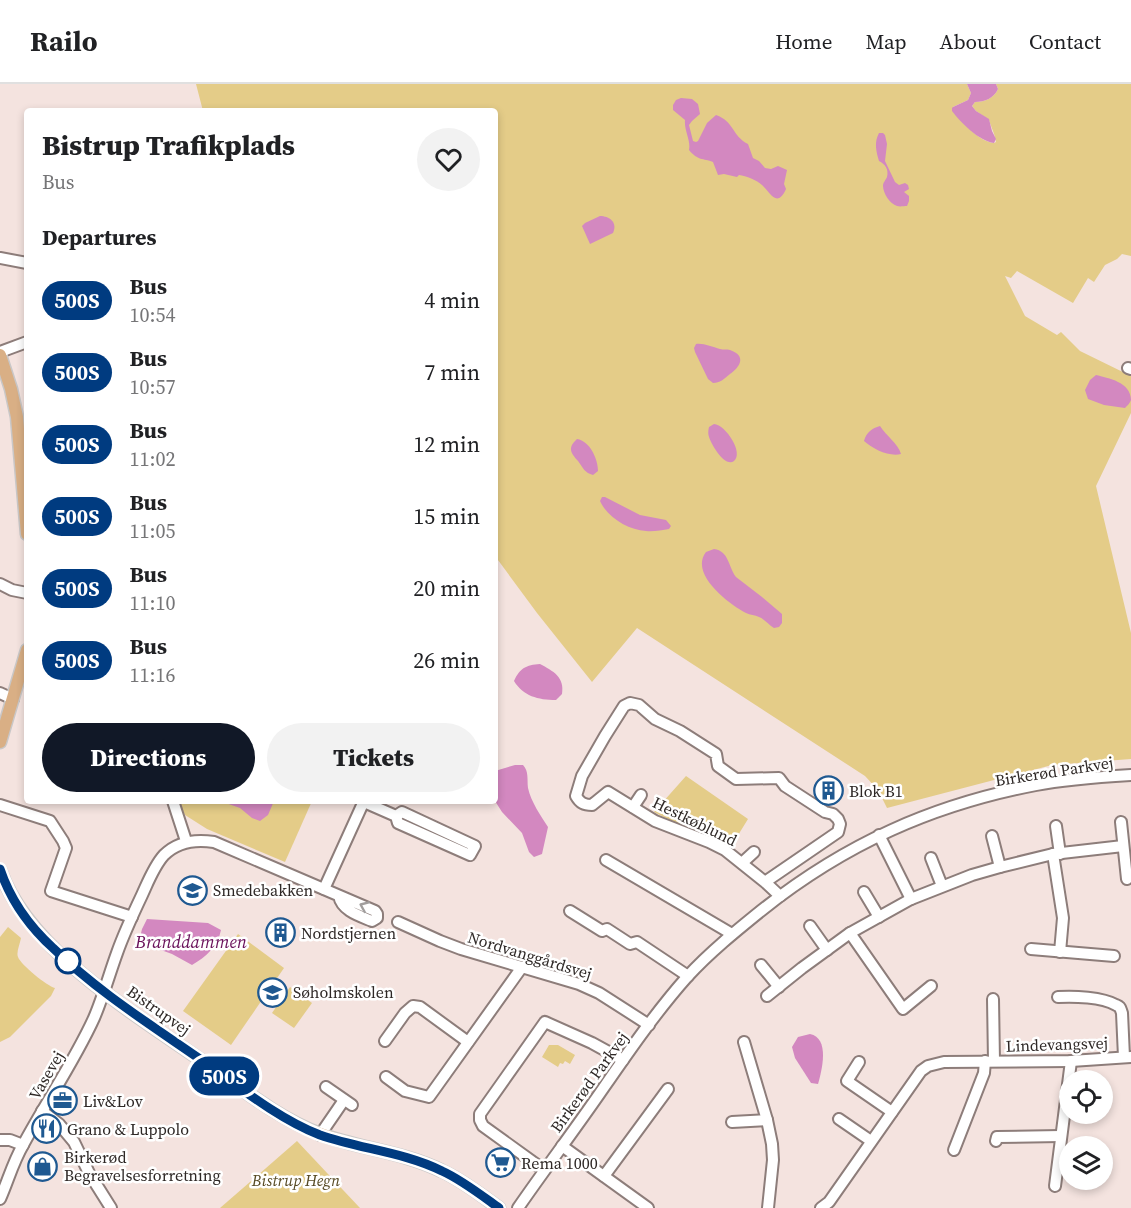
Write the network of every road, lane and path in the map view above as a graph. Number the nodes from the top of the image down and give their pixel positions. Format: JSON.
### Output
{"nodes":[{"id":1,"x":0,"y":258,"type":"edge"},
{"id":2,"x":24,"y":262,"type":"edge"},
{"id":3,"x":24,"y":343,"type":"edge"},
{"id":4,"x":0,"y":354,"type":"edge"},
{"id":5,"x":24,"y":478,"type":"edge"},
{"id":6,"x":0,"y":584,"type":"edge"},
{"id":7,"x":24,"y":592,"type":"edge"},
{"id":8,"x":24,"y":660,"type":"edge"},
{"id":9,"x":0,"y":693,"type":"edge"},
{"id":10,"x":13,"y":699,"type":"junction"},
{"id":11,"x":0,"y":742,"type":"edge"},
{"id":12,"x":1131,"y":775,"type":"edge"},
{"id":13,"x":641,"y":795,"type":"dead end"},
{"id":14,"x":174,"y":804,"type":"edge"},
{"id":15,"x":363,"y":804,"type":"edge"},
{"id":16,"x":370,"y":804,"type":"edge"},
{"id":17,"x":0,"y":805,"type":"edge"},
{"id":18,"x":633,"y":807,"type":"junction"},
{"id":19,"x":396,"y":816,"type":"junction"},
{"id":20,"x":1121,"y":822,"type":"dead end"},
{"id":21,"x":1056,"y":826,"type":"dead end"},
{"id":22,"x":879,"y":835,"type":"junction"},
{"id":23,"x":992,"y":836,"type":"dead end"},
{"id":24,"x":186,"y":841,"type":"junction"},
{"id":25,"x":1123,"y":846,"type":"junction"},
{"id":26,"x":754,"y":852,"type":"dead end"},
{"id":27,"x":1057,"y":854,"type":"junction"},
{"id":28,"x":932,"y":858,"type":"dead end"},
{"id":29,"x":606,"y":860,"type":"dead end"},
{"id":30,"x":742,"y":863,"type":"junction"},
{"id":31,"x":1000,"y":867,"type":"junction"},
{"id":32,"x":0,"y":871,"type":"edge"},
{"id":33,"x":1127,"y":879,"type":"dead end"},
{"id":34,"x":765,"y":882,"type":"junction"},
{"id":35,"x":942,"y":886,"type":"junction"},
{"id":36,"x":324,"y":889,"type":"junction"},
{"id":37,"x":864,"y":892,"type":"dead end"},
{"id":38,"x":339,"y":896,"type":"dead end"},
{"id":39,"x":780,"y":896,"type":"junction"},
{"id":40,"x":911,"y":899,"type":"junction"},
{"id":41,"x":570,"y":911,"type":"dead end"},
{"id":42,"x":132,"y":917,"type":"junction"},
{"id":43,"x":879,"y":917,"type":"junction"},
{"id":44,"x":398,"y":922,"type":"dead end"},
{"id":45,"x":810,"y":926,"type":"dead end"},
{"id":46,"x":850,"y":933,"type":"junction"},
{"id":47,"x":732,"y":934,"type":"junction"},
{"id":48,"x":1031,"y":949,"type":"dead end"},
{"id":49,"x":828,"y":950,"type":"junction"},
{"id":50,"x":1060,"y":952,"type":"junction"},
{"id":51,"x":1114,"y":956,"type":"dead end"},
{"id":52,"x":760,"y":965,"type":"dead end"},
{"id":53,"x":522,"y":967,"type":"junction"},
{"id":54,"x":688,"y":976,"type":"junction"},
{"id":55,"x":931,"y":986,"type":"dead end"},
{"id":56,"x":779,"y":987,"type":"junction"},
{"id":57,"x":104,"y":991,"type":"junction"},
{"id":58,"x":767,"y":996,"type":"dead end"},
{"id":59,"x":1058,"y":997,"type":"dead end"},
{"id":60,"x":993,"y":999,"type":"dead end"},
{"id":61,"x":649,"y":1025,"type":"junction"},
{"id":62,"x":384,"y":1041,"type":"dead end"},
{"id":63,"x":468,"y":1042,"type":"junction"},
{"id":64,"x":744,"y":1042,"type":"dead end"},
{"id":65,"x":1127,"y":1057,"type":"edge"},
{"id":66,"x":623,"y":1060,"type":"junction"},
{"id":67,"x":1071,"y":1060,"type":"junction"},
{"id":68,"x":989,"y":1061,"type":"junction"},
{"id":69,"x":859,"y":1062,"type":"dead end"},
{"id":70,"x":386,"y":1077,"type":"dead end"},
{"id":71,"x":326,"y":1087,"type":"dead end"},
{"id":72,"x":668,"y":1089,"type":"dead end"},
{"id":73,"x":42,"y":1111,"type":"junction"},
{"id":74,"x":892,"y":1112,"type":"junction"},
{"id":75,"x":839,"y":1119,"type":"dead end"},
{"id":76,"x":767,"y":1120,"type":"junction"},
{"id":77,"x":732,"y":1122,"type":"dead end"},
{"id":78,"x":320,"y":1135,"type":"junction"},
{"id":79,"x":1059,"y":1136,"type":"edge"},
{"id":80,"x":1061,"y":1136,"type":"edge"},
{"id":81,"x":0,"y":1140,"type":"edge"},
{"id":82,"x":871,"y":1141,"type":"junction"},
{"id":83,"x":996,"y":1142,"type":"dead end"},
{"id":84,"x":23,"y":1145,"type":"junction"},
{"id":85,"x":562,"y":1146,"type":"junction"},
{"id":86,"x":954,"y":1150,"type":"dead end"},
{"id":87,"x":1059,"y":1150,"type":"edge"},
{"id":88,"x":544,"y":1170,"type":"junction"},
{"id":89,"x":10,"y":1172,"type":"junction"},
{"id":90,"x":604,"y":1176,"type":"junction"},
{"id":91,"x":0,"y":1185,"type":"edge"},
{"id":92,"x":1054,"y":1186,"type":"dead end"},
{"id":93,"x":0,"y":1199,"type":"edge"},
{"id":94,"x":111,"y":1208,"type":"edge"},
{"id":95,"x":499,"y":1208,"type":"edge"},
{"id":96,"x":518,"y":1208,"type":"edge"},
{"id":97,"x":648,"y":1208,"type":"edge"},
{"id":98,"x":768,"y":1208,"type":"edge"},
{"id":99,"x":822,"y":1208,"type":"edge"}],
"edges":[{"from":1,"to":2,"type":"street"},
{"from":3,"to":4,"type":"street"},
{"from":4,"to":5,"type":"main road"},
{"from":6,"to":7,"type":"street"},
{"from":8,"to":10,"type":"main road"},
{"from":9,"to":10,"type":"street"},
{"from":10,"to":11,"type":"main road"},
{"from":12,"to":22,"type":"street","name":"Birkerød Parkvej"},
{"from":13,"to":18,"type":"street","name":"Hestkøblund"},
{"from":14,"to":24,"type":"street"},
{"from":15,"to":36,"type":"street"},
{"from":16,"to":19,"type":"street"},
{"from":17,"to":42,"type":"street"},
{"from":18,"to":30,"type":"street","name":"Hestkøblund"},
{"from":18,"to":34,"type":"street","name":"Hestkøblund"},
{"from":19,"to":19,"type":"street"},
{"from":20,"to":25,"type":"street"},
{"from":21,"to":27,"type":"street"},
{"from":22,"to":39,"type":"street","name":"Birkerød Parkvej"},
{"from":22,"to":40,"type":"street"},
{"from":23,"to":31,"type":"street"},
{"from":24,"to":36,"type":"street"},
{"from":24,"to":42,"type":"street"},
{"from":25,"to":27,"type":"street"},
{"from":25,"to":33,"type":"street"},
{"from":26,"to":30,"type":"street","name":"Hestkøblund"},
{"from":27,"to":31,"type":"street"},
{"from":27,"to":50,"type":"street"},
{"from":28,"to":35,"type":"street"},
{"from":29,"to":47,"type":"street"},
{"from":30,"to":34,"type":"street","name":"Hestkøblund"},
{"from":31,"to":35,"type":"street"},
{"from":32,"to":57,"type":"main road","name":"Bistrupvej"},
{"from":34,"to":39,"type":"street","name":"Hestkøblund"},
{"from":35,"to":40,"type":"street"},
{"from":36,"to":38,"type":"street"},
{"from":37,"to":43,"type":"street"},
{"from":39,"to":47,"type":"street","name":"Birkerød Parkvej"},
{"from":40,"to":43,"type":"street"},
{"from":41,"to":54,"type":"street"},
{"from":42,"to":57,"type":"street"},
{"from":43,"to":46,"type":"street"},
{"from":44,"to":53,"type":"street","name":"Nordvanggårdsvej"},
{"from":45,"to":49,"type":"street"},
{"from":46,"to":49,"type":"street"},
{"from":46,"to":55,"type":"street"},
{"from":47,"to":54,"type":"street","name":"Birkerød Parkvej"},
{"from":48,"to":50,"type":"street"},
{"from":49,"to":56,"type":"street"},
{"from":50,"to":51,"type":"street"},
{"from":52,"to":56,"type":"street"},
{"from":53,"to":61,"type":"street","name":"Nordvanggårdsvej"},
{"from":53,"to":63,"type":"street"},
{"from":54,"to":61,"type":"street","name":"Birkerød Parkvej"},
{"from":56,"to":58,"type":"street"},
{"from":57,"to":73,"type":"street","name":"Vasevej"},
{"from":57,"to":78,"type":"main road","name":"Bistrupvej"},
{"from":59,"to":65,"type":"street"},
{"from":60,"to":68,"type":"street"},
{"from":61,"to":66,"type":"street","name":"Birkerød Parkvej"},
{"from":62,"to":63,"type":"street"},
{"from":63,"to":70,"type":"street"},
{"from":64,"to":76,"type":"street"},
{"from":65,"to":67,"type":"street","name":"Lindevangsvej"},
{"from":66,"to":85,"type":"street","name":"Birkerød Parkvej"},
{"from":66,"to":88,"type":"street"},
{"from":67,"to":68,"type":"street","name":"Lindevangsvej"},
{"from":67,"to":80,"type":"street"},
{"from":68,"to":74,"type":"street","name":"Lindevangsvej"},
{"from":68,"to":86,"type":"street","name":"Lindevangsvej"},
{"from":69,"to":74,"type":"street"},
{"from":71,"to":78,"type":"street"},
{"from":72,"to":90,"type":"street"},
{"from":73,"to":84,"type":"street","name":"Vasevej"},
{"from":73,"to":94,"type":"street"},
{"from":74,"to":82,"type":"street","name":"Lindevangsvej"},
{"from":75,"to":82,"type":"street"},
{"from":76,"to":77,"type":"street"},
{"from":76,"to":98,"type":"street"},
{"from":78,"to":95,"type":"main road","name":"Bistrupvej"},
{"from":79,"to":83,"type":"street"},
{"from":81,"to":84,"type":"street"},
{"from":82,"to":99,"type":"street","name":"Lindevangsvej"},
{"from":84,"to":89,"type":"street","name":"Vasevej"},
{"from":85,"to":88,"type":"street","name":"Birkerød Parkvej"},
{"from":85,"to":90,"type":"street"},
{"from":87,"to":92,"type":"street"},
{"from":88,"to":96,"type":"street","name":"Birkerød Parkvej"},
{"from":89,"to":91,"type":"street","name":"Vasevej"},
{"from":89,"to":93,"type":"street","name":"Vasevej"},
{"from":90,"to":97,"type":"street"}]}
